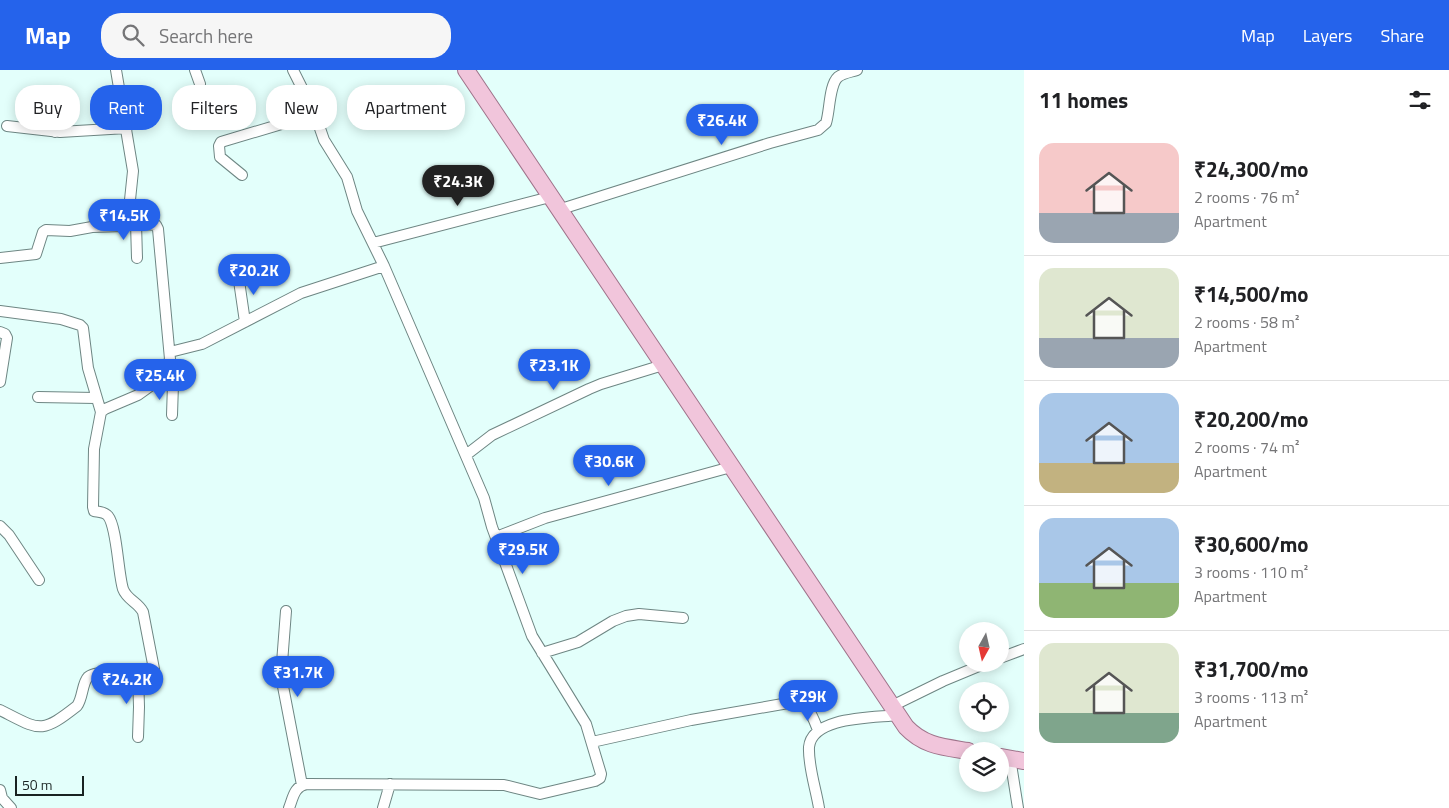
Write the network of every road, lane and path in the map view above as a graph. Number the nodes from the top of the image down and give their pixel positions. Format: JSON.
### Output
{"nodes":[{"id":1,"x":116,"y":70,"type":"edge"},
{"id":2,"x":195,"y":70,"type":"edge"},
{"id":3,"x":293,"y":70,"type":"edge"},
{"id":4,"x":466,"y":70,"type":"edge"},
{"id":5,"x":850,"y":70,"type":"edge"},
{"id":6,"x":856,"y":70,"type":"edge"},
{"id":7,"x":200,"y":84,"type":"dead end"},
{"id":8,"x":119,"y":85,"type":"edge"},
{"id":9,"x":300,"y":85,"type":"edge"},
{"id":10,"x":7,"y":126,"type":"dead end"},
{"id":11,"x":266,"y":129,"type":"edge"},
{"id":12,"x":91,"y":130,"type":"edge"},
{"id":13,"x":127,"y":130,"type":"edge"},
{"id":14,"x":321,"y":130,"type":"edge"},
{"id":15,"x":55,"y":132,"type":"joint"},
{"id":16,"x":242,"y":175,"type":"dead end"},
{"id":17,"x":554,"y":203,"type":"junction"},
{"id":18,"x":133,"y":222,"type":"junction"},
{"id":19,"x":373,"y":243,"type":"junction"},
{"id":20,"x":0,"y":258,"type":"edge"},
{"id":21,"x":137,"y":258,"type":"dead end"},
{"id":22,"x":384,"y":266,"type":"junction"},
{"id":23,"x":238,"y":274,"type":"dead end"},
{"id":24,"x":0,"y":311,"type":"edge"},
{"id":25,"x":245,"y":322,"type":"junction"},
{"id":26,"x":0,"y":332,"type":"edge"},
{"id":27,"x":170,"y":352,"type":"junction"},
{"id":28,"x":663,"y":365,"type":"junction"},
{"id":29,"x":163,"y":377,"type":"junction"},
{"id":30,"x":0,"y":382,"type":"edge"},
{"id":31,"x":38,"y":397,"type":"dead end"},
{"id":32,"x":96,"y":398,"type":"junction"},
{"id":33,"x":101,"y":412,"type":"junction"},
{"id":34,"x":172,"y":415,"type":"dead end"},
{"id":35,"x":466,"y":455,"type":"junction"},
{"id":36,"x":731,"y":468,"type":"junction"},
{"id":37,"x":0,"y":526,"type":"edge"},
{"id":38,"x":496,"y":537,"type":"junction"},
{"id":39,"x":39,"y":580,"type":"dead end"},
{"id":40,"x":286,"y":611,"type":"dead end"},
{"id":41,"x":683,"y":618,"type":"dead end"},
{"id":42,"x":1024,"y":649,"type":"edge"},
{"id":43,"x":542,"y":653,"type":"junction"},
{"id":44,"x":1009,"y":655,"type":"edge"},
{"id":45,"x":965,"y":672,"type":"edge"},
{"id":46,"x":138,"y":673,"type":"junction"},
{"id":47,"x":0,"y":710,"type":"edge"},
{"id":48,"x":895,"y":710,"type":"junction"},
{"id":49,"x":818,"y":730,"type":"junction"},
{"id":50,"x":138,"y":737,"type":"dead end"},
{"id":51,"x":592,"y":742,"type":"junction"},
{"id":52,"x":959,"y":749,"type":"edge"},
{"id":53,"x":1011,"y":759,"type":"edge"},
{"id":54,"x":390,"y":784,"type":"junction"},
{"id":55,"x":302,"y":785,"type":"junction"},
{"id":56,"x":0,"y":790,"type":"edge"},
{"id":57,"x":12,"y":808,"type":"edge"},
{"id":58,"x":290,"y":808,"type":"edge"},
{"id":59,"x":383,"y":808,"type":"edge"},
{"id":60,"x":820,"y":808,"type":"edge"},
{"id":61,"x":1018,"y":808,"type":"edge"}],
"edges":[{"from":1,"to":8,"type":"street"},
{"from":2,"to":7,"type":"street"},
{"from":3,"to":9,"type":"street"},
{"from":4,"to":17,"type":"main road"},
{"from":5,"to":6,"type":"street"},
{"from":6,"to":17,"type":"street"},
{"from":10,"to":15,"type":"street"},
{"from":11,"to":16,"type":"street"},
{"from":12,"to":15,"type":"street"},
{"from":13,"to":18,"type":"street"},
{"from":14,"to":19,"type":"street"},
{"from":17,"to":19,"type":"street"},
{"from":17,"to":28,"type":"main road"},
{"from":18,"to":20,"type":"street"},
{"from":18,"to":21,"type":"street"},
{"from":18,"to":27,"type":"street"},
{"from":19,"to":22,"type":"street"},
{"from":22,"to":25,"type":"street"},
{"from":22,"to":35,"type":"street"},
{"from":23,"to":25,"type":"street"},
{"from":24,"to":32,"type":"street"},
{"from":25,"to":27,"type":"street"},
{"from":26,"to":30,"type":"street"},
{"from":27,"to":29,"type":"street"},
{"from":28,"to":35,"type":"street"},
{"from":28,"to":36,"type":"main road"},
{"from":29,"to":33,"type":"street"},
{"from":29,"to":34,"type":"street"},
{"from":31,"to":32,"type":"street"},
{"from":32,"to":33,"type":"street"},
{"from":33,"to":46,"type":"street"},
{"from":35,"to":38,"type":"street"},
{"from":36,"to":38,"type":"street"},
{"from":36,"to":48,"type":"main road"},
{"from":37,"to":39,"type":"street"},
{"from":38,"to":43,"type":"street"},
{"from":40,"to":55,"type":"street"},
{"from":41,"to":43,"type":"street"},
{"from":42,"to":44,"type":"street"},
{"from":43,"to":51,"type":"street"},
{"from":45,"to":48,"type":"street"},
{"from":46,"to":47,"type":"street"},
{"from":46,"to":50,"type":"street"},
{"from":48,"to":49,"type":"street"},
{"from":48,"to":52,"type":"main road"},
{"from":49,"to":51,"type":"street"},
{"from":49,"to":60,"type":"street"},
{"from":51,"to":54,"type":"street"},
{"from":53,"to":61,"type":"street"},
{"from":54,"to":55,"type":"street"},
{"from":54,"to":59,"type":"street"},
{"from":55,"to":58,"type":"street"},
{"from":56,"to":57,"type":"street"}]}
